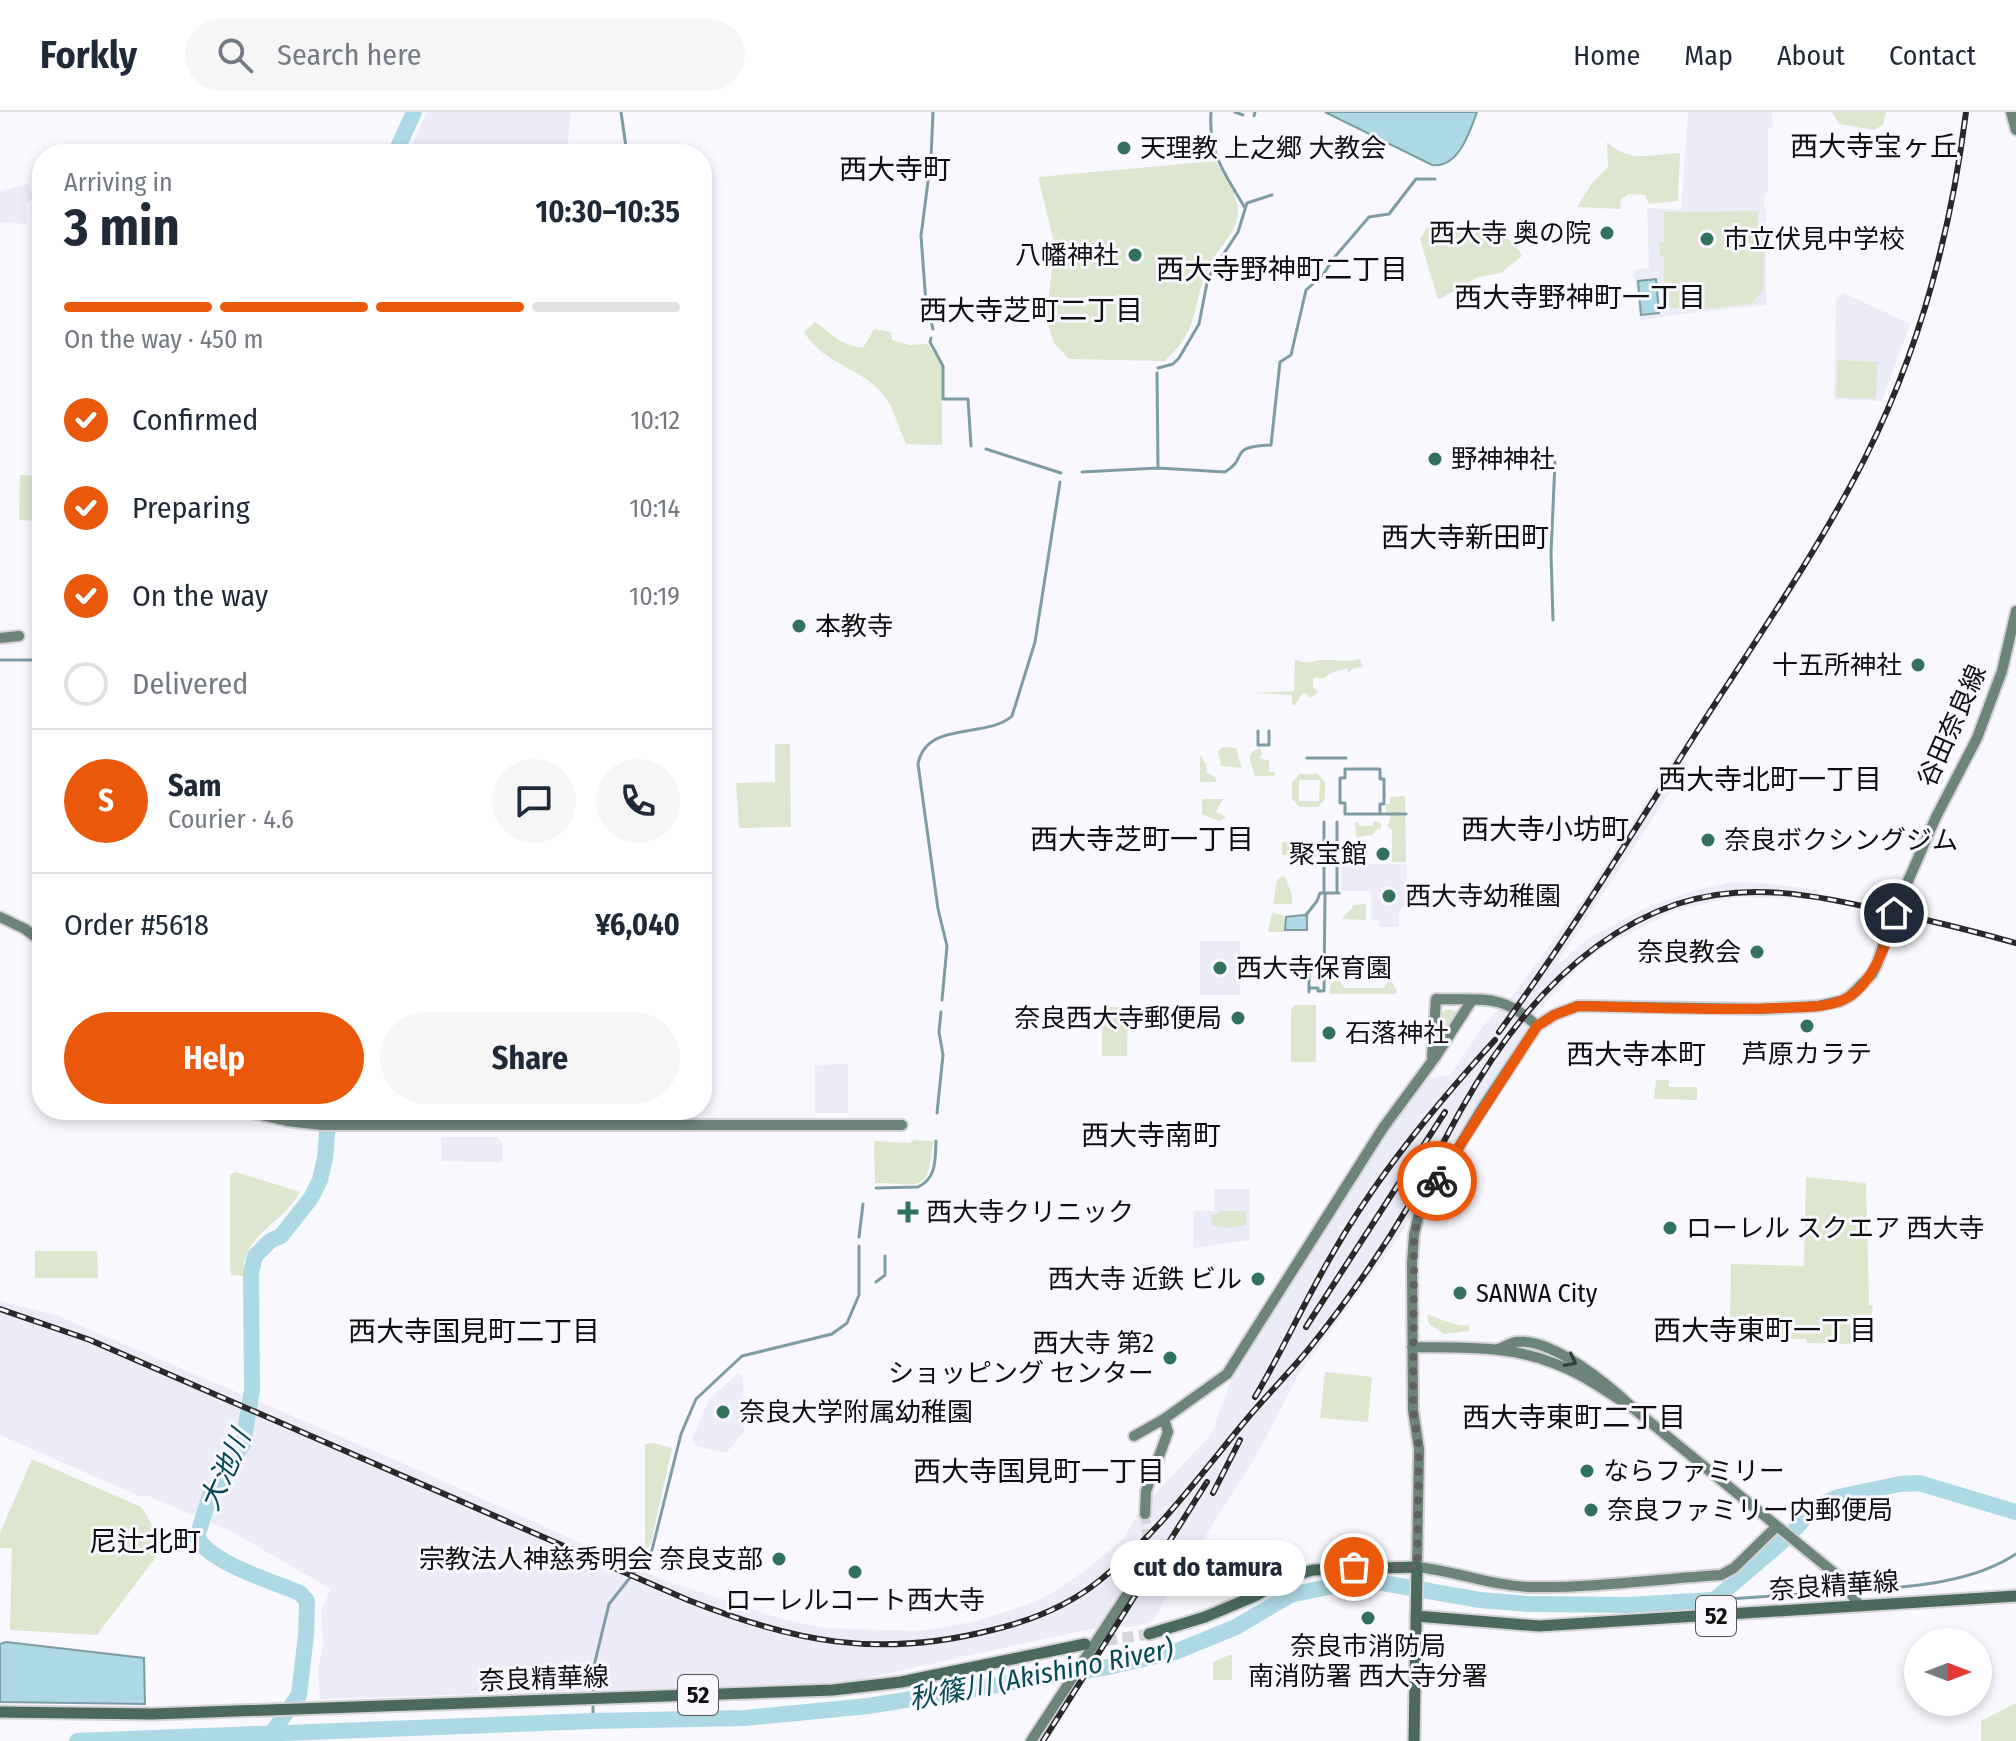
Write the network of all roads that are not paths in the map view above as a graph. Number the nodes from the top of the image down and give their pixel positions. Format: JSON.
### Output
{"nodes":[{"id":1,"x":2011,"y":112,"type":"edge"},
{"id":2,"x":2016,"y":130,"type":"edge"},
{"id":3,"x":2016,"y":611,"type":"edge"},
{"id":4,"x":19,"y":636,"type":"dead end"},
{"id":5,"x":0,"y":638,"type":"edge"},
{"id":6,"x":0,"y":917,"type":"edge"},
{"id":7,"x":32,"y":934,"type":"edge"},
{"id":8,"x":1472,"y":1000,"type":"junction"},
{"id":9,"x":1537,"y":1026,"type":"junction"},
{"id":10,"x":1432,"y":1059,"type":"junction"},
{"id":11,"x":283,"y":1120,"type":"edge"},
{"id":12,"x":668,"y":1120,"type":"edge"},
{"id":13,"x":668,"y":1124,"type":"junction"},
{"id":14,"x":902,"y":1125,"type":"dead end"},
{"id":15,"x":1412,"y":1347,"type":"junction"},
{"id":16,"x":1164,"y":1419,"type":"junction"},
{"id":17,"x":1134,"y":1436,"type":"dead end"},
{"id":18,"x":1145,"y":1514,"type":"tunnel mouth"},
{"id":19,"x":1780,"y":1531,"type":"junction"},
{"id":20,"x":1149,"y":1551,"type":"tunnel mouth"},
{"id":21,"x":1417,"y":1571,"type":"junction"},
{"id":22,"x":2016,"y":1596,"type":"edge"},
{"id":23,"x":1859,"y":1604,"type":"junction"},
{"id":24,"x":1416,"y":1610,"type":"junction"},
{"id":25,"x":1149,"y":1634,"type":"tunnel mouth"},
{"id":26,"x":1086,"y":1649,"type":"junction"},
{"id":27,"x":0,"y":1712,"type":"edge"},
{"id":28,"x":1031,"y":1741,"type":"edge"},
{"id":29,"x":1414,"y":1741,"type":"edge"}],
"edges":[{"from":1,"to":2,"type":"street"},
{"from":3,"to":9,"type":"street","name":"谷田奈良線"},
{"from":4,"to":5,"type":"street"},
{"from":6,"to":7,"type":"street"},
{"from":8,"to":9,"type":"street"},
{"from":8,"to":10,"type":"street"},
{"from":8,"to":10,"type":"street"},
{"from":9,"to":15,"type":"street"},
{"from":10,"to":16,"type":"street"},
{"from":11,"to":13,"type":"street"},
{"from":12,"to":13,"type":"street"},
{"from":13,"to":14,"type":"street"},
{"from":15,"to":19,"type":"street"},
{"from":15,"to":21,"type":"street"},
{"from":16,"to":17,"type":"street"},
{"from":16,"to":18,"type":"street"},
{"from":19,"to":21,"type":"street"},
{"from":19,"to":23,"type":"street"},
{"from":20,"to":26,"type":"street"},
{"from":21,"to":24,"type":"main road"},
{"from":21,"to":25,"type":"main road"},
{"from":22,"to":23,"type":"main road","name":"奈良精華線","number":"52"},
{"from":23,"to":24,"type":"main road","name":"奈良精華線","number":"52"},
{"from":24,"to":29,"type":"main road"},
{"from":26,"to":27,"type":"main road","name":"奈良精華線","number":"52"},
{"from":26,"to":28,"type":"street"}]}
